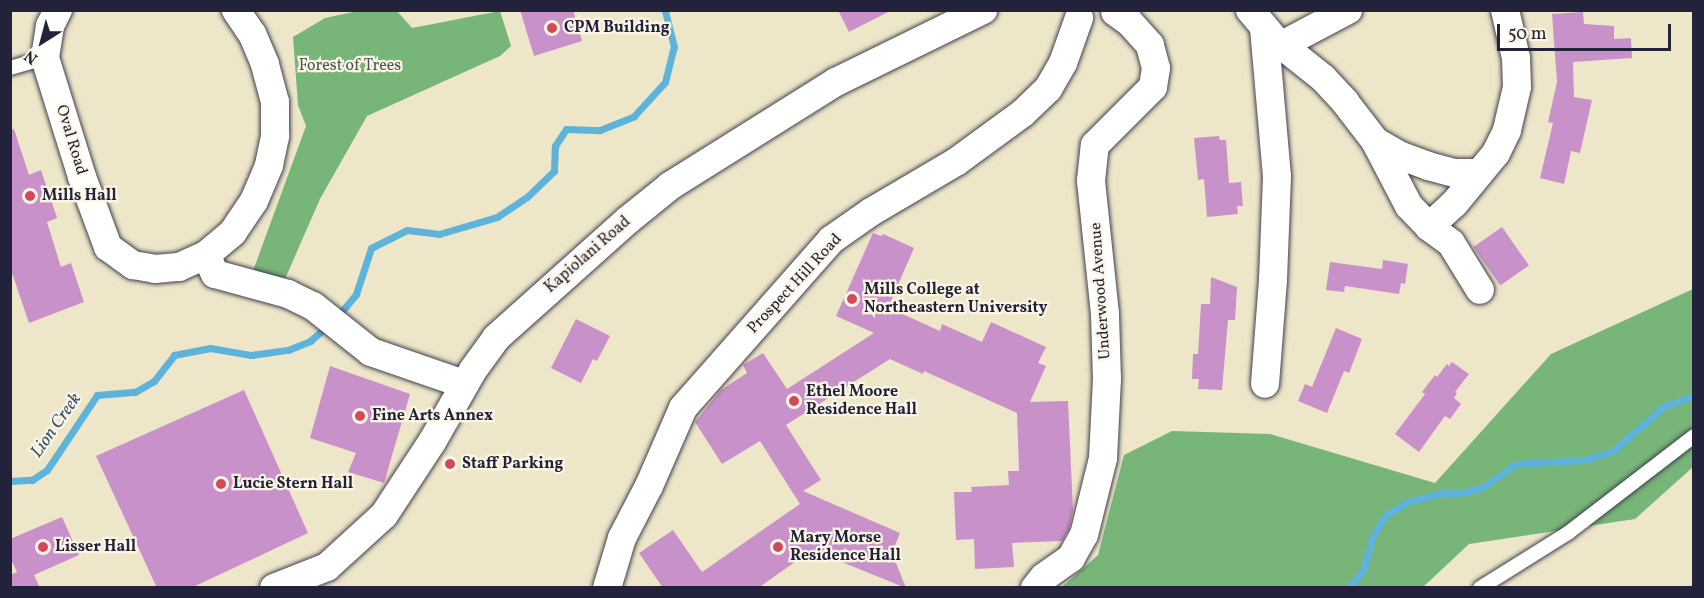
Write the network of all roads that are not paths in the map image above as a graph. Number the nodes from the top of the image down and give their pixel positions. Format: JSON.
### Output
{"nodes":[{"id":1,"x":58,"y":10,"type":"edge"},
{"id":2,"x":236,"y":10,"type":"edge"},
{"id":3,"x":983,"y":10,"type":"edge"},
{"id":4,"x":1348,"y":10,"type":"edge"},
{"id":5,"x":1505,"y":10,"type":"edge"},
{"id":6,"x":1115,"y":11,"type":"edge"},
{"id":7,"x":1077,"y":14,"type":"edge"},
{"id":8,"x":1266,"y":28,"type":"edge"},
{"id":9,"x":45,"y":58,"type":"junction"},
{"id":10,"x":10,"y":68,"type":"edge"},
{"id":11,"x":1375,"y":141,"type":"junction"},
{"id":12,"x":1479,"y":173,"type":"junction"},
{"id":13,"x":1429,"y":227,"type":"junction"},
{"id":14,"x":206,"y":255,"type":"junction"},
{"id":15,"x":1480,"y":290,"type":"dead end"},
{"id":16,"x":464,"y":384,"type":"junction"},
{"id":17,"x":1265,"y":384,"type":"dead end"},
{"id":18,"x":1694,"y":436,"type":"edge"},
{"id":19,"x":274,"y":588,"type":"edge"},
{"id":20,"x":607,"y":588,"type":"edge"},
{"id":21,"x":1035,"y":588,"type":"edge"},
{"id":22,"x":1480,"y":588,"type":"edge"}],
"edges":[{"from":1,"to":9,"type":"street","name":"Oval Road"},
{"from":2,"to":14,"type":"street","name":"Oval Road"},
{"from":3,"to":16,"type":"street","name":"Kapiolani Road"},
{"from":4,"to":8,"type":"street"},
{"from":5,"to":12,"type":"street"},
{"from":6,"to":7,"type":"street"},
{"from":6,"to":21,"type":"street","name":"Underwood Avenue"},
{"from":7,"to":20,"type":"street","name":"Prospect Hill Road"},
{"from":8,"to":11,"type":"street"},
{"from":8,"to":17,"type":"street"},
{"from":9,"to":10,"type":"lane"},
{"from":9,"to":14,"type":"street","name":"Oval Road"},
{"from":11,"to":12,"type":"street"},
{"from":11,"to":13,"type":"street"},
{"from":12,"to":13,"type":"street"},
{"from":13,"to":15,"type":"street"},
{"from":14,"to":16,"type":"street"},
{"from":16,"to":19,"type":"street","name":"Kapiolani Road"},
{"from":18,"to":22,"type":"lane"}]}
